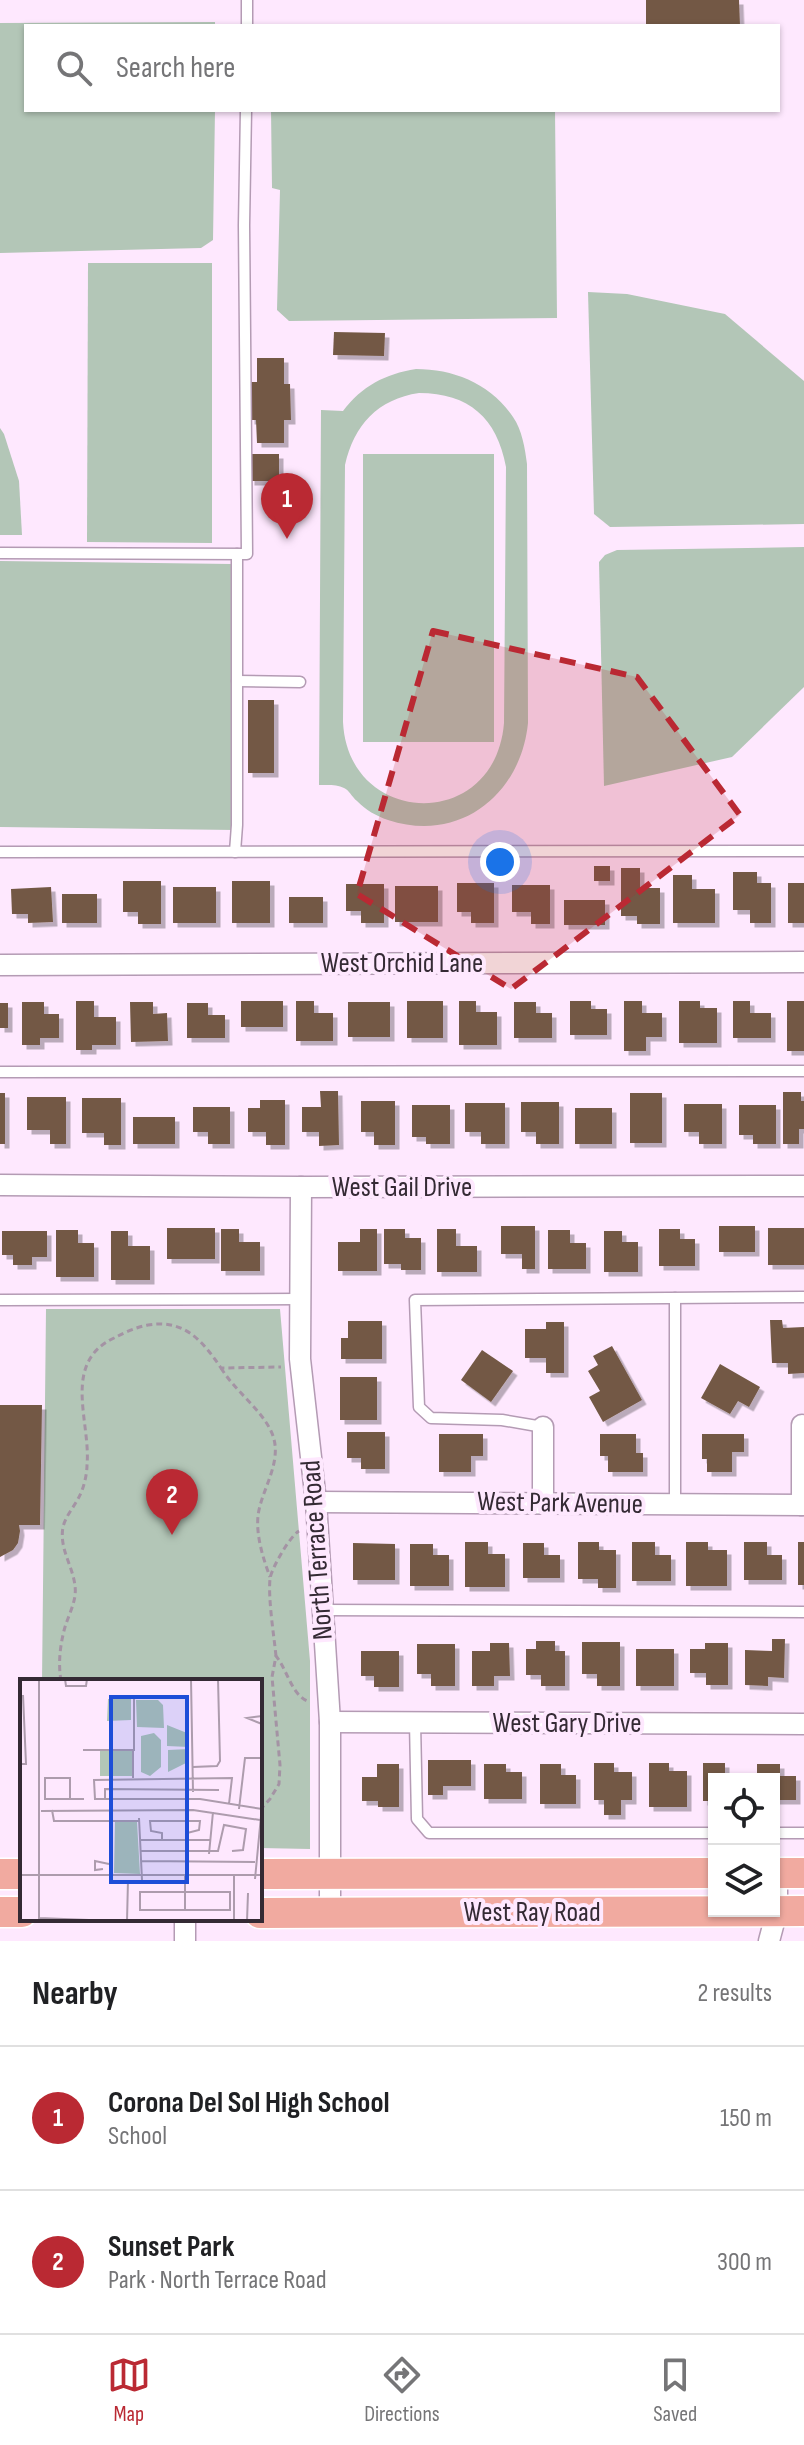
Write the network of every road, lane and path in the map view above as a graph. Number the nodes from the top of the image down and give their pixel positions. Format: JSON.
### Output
{"nodes":[{"id":1,"x":247,"y":0,"type":"edge"},
{"id":2,"x":247,"y":24,"type":"edge"},
{"id":3,"x":246,"y":112,"type":"edge"},
{"id":4,"x":0,"y":553,"type":"edge"},
{"id":5,"x":237,"y":554,"type":"junction"},
{"id":6,"x":237,"y":681,"type":"junction"},
{"id":7,"x":300,"y":682,"type":"dead end"},
{"id":8,"x":804,"y":851,"type":"edge"},
{"id":9,"x":0,"y":852,"type":"edge"},
{"id":10,"x":235,"y":852,"type":"junction"},
{"id":11,"x":804,"y":962,"type":"edge"},
{"id":12,"x":0,"y":965,"type":"edge"},
{"id":13,"x":804,"y":1071,"type":"edge"},
{"id":14,"x":0,"y":1072,"type":"edge"},
{"id":15,"x":0,"y":1185,"type":"edge"},
{"id":16,"x":804,"y":1186,"type":"edge"},
{"id":17,"x":301,"y":1187,"type":"junction"},
{"id":18,"x":804,"y":1297,"type":"edge"},
{"id":19,"x":675,"y":1298,"type":"junction"},
{"id":20,"x":299,"y":1299,"type":"junction"},
{"id":21,"x":0,"y":1300,"type":"edge"},
{"id":22,"x":301,"y":1367,"type":"junction"},
{"id":23,"x":221,"y":1368,"type":"junction"},
{"id":24,"x":803,"y":1425,"type":"edge"},
{"id":25,"x":543,"y":1427,"type":"joint"},
{"id":26,"x":543,"y":1502,"type":"junction"},
{"id":27,"x":675,"y":1504,"type":"junction"},
{"id":28,"x":803,"y":1505,"type":"edge"},
{"id":29,"x":316,"y":1512,"type":"junction"},
{"id":30,"x":270,"y":1577,"type":"junction"},
{"id":31,"x":322,"y":1610,"type":"junction"},
{"id":32,"x":804,"y":1612,"type":"edge"},
{"id":33,"x":276,"y":1656,"type":"junction"},
{"id":34,"x":61,"y":1679,"type":"edge"},
{"id":35,"x":329,"y":1714,"type":"junction"},
{"id":36,"x":415,"y":1722,"type":"junction"},
{"id":37,"x":804,"y":1724,"type":"edge"},
{"id":38,"x":262,"y":1808,"type":"edge"},
{"id":39,"x":708,"y":1833,"type":"edge"},
{"id":40,"x":780,"y":1833,"type":"edge"},
{"id":41,"x":804,"y":1833,"type":"edge"},
{"id":42,"x":330,"y":1873,"type":"junction"},
{"id":43,"x":708,"y":1873,"type":"edge"},
{"id":44,"x":785,"y":1873,"type":"edge"},
{"id":45,"x":262,"y":1874,"type":"edge"},
{"id":46,"x":791,"y":1911,"type":"edge"},
{"id":47,"x":262,"y":1913,"type":"edge"},
{"id":48,"x":330,"y":1913,"type":"junction"},
{"id":49,"x":769,"y":1941,"type":"edge"},
{"id":50,"x":786,"y":1941,"type":"edge"}],
"edges":[{"from":1,"to":2,"type":"lane"},
{"from":3,"to":5,"type":"lane"},
{"from":4,"to":5,"type":"lane"},
{"from":5,"to":6,"type":"lane"},
{"from":6,"to":7,"type":"lane"},
{"from":6,"to":10,"type":"lane"},
{"from":8,"to":10,"type":"lane"},
{"from":9,"to":10,"type":"lane"},
{"from":11,"to":12,"type":"street","name":"West Orchid Lane"},
{"from":13,"to":14,"type":"lane"},
{"from":15,"to":17,"type":"street","name":"West Gail Drive"},
{"from":16,"to":17,"type":"street","name":"West Gail Drive"},
{"from":17,"to":20,"type":"street","name":"North Terrace Road"},
{"from":18,"to":19,"type":"lane"},
{"from":19,"to":25,"type":"lane"},
{"from":19,"to":27,"type":"lane"},
{"from":20,"to":21,"type":"lane"},
{"from":20,"to":22,"type":"street","name":"North Terrace Road"},
{"from":22,"to":23,"type":"path"},
{"from":22,"to":29,"type":"street","name":"North Terrace Road"},
{"from":23,"to":30,"type":"path"},
{"from":23,"to":34,"type":"path"},
{"from":24,"to":28,"type":"street"},
{"from":25,"to":26,"type":"street"},
{"from":26,"to":27,"type":"street","name":"West Park Avenue"},
{"from":26,"to":29,"type":"street","name":"West Park Avenue"},
{"from":27,"to":28,"type":"street","name":"West Park Avenue"},
{"from":29,"to":30,"type":"path"},
{"from":29,"to":31,"type":"street","name":"North Terrace Road"},
{"from":30,"to":33,"type":"path"},
{"from":31,"to":32,"type":"lane"},
{"from":31,"to":35,"type":"street","name":"North Terrace Road"},
{"from":33,"to":35,"type":"path"},
{"from":33,"to":38,"type":"path"},
{"from":35,"to":36,"type":"street","name":"West Gary Drive"},
{"from":35,"to":42,"type":"street","name":"North Terrace Road"},
{"from":36,"to":37,"type":"street","name":"West Gary Drive"},
{"from":36,"to":39,"type":"lane"},
{"from":40,"to":41,"type":"lane"},
{"from":42,"to":43,"type":"main road","name":"West Ray Road"},
{"from":42,"to":45,"type":"main road","name":"West Ray Road"},
{"from":42,"to":48,"type":"street","name":"North Terrace Road"},
{"from":44,"to":46,"type":"street"},
{"from":46,"to":48,"type":"main road","name":"West Ray Road"},
{"from":46,"to":49,"type":"street"},
{"from":46,"to":50,"type":"street"},
{"from":47,"to":48,"type":"main road","name":"West Ray Road"}]}
